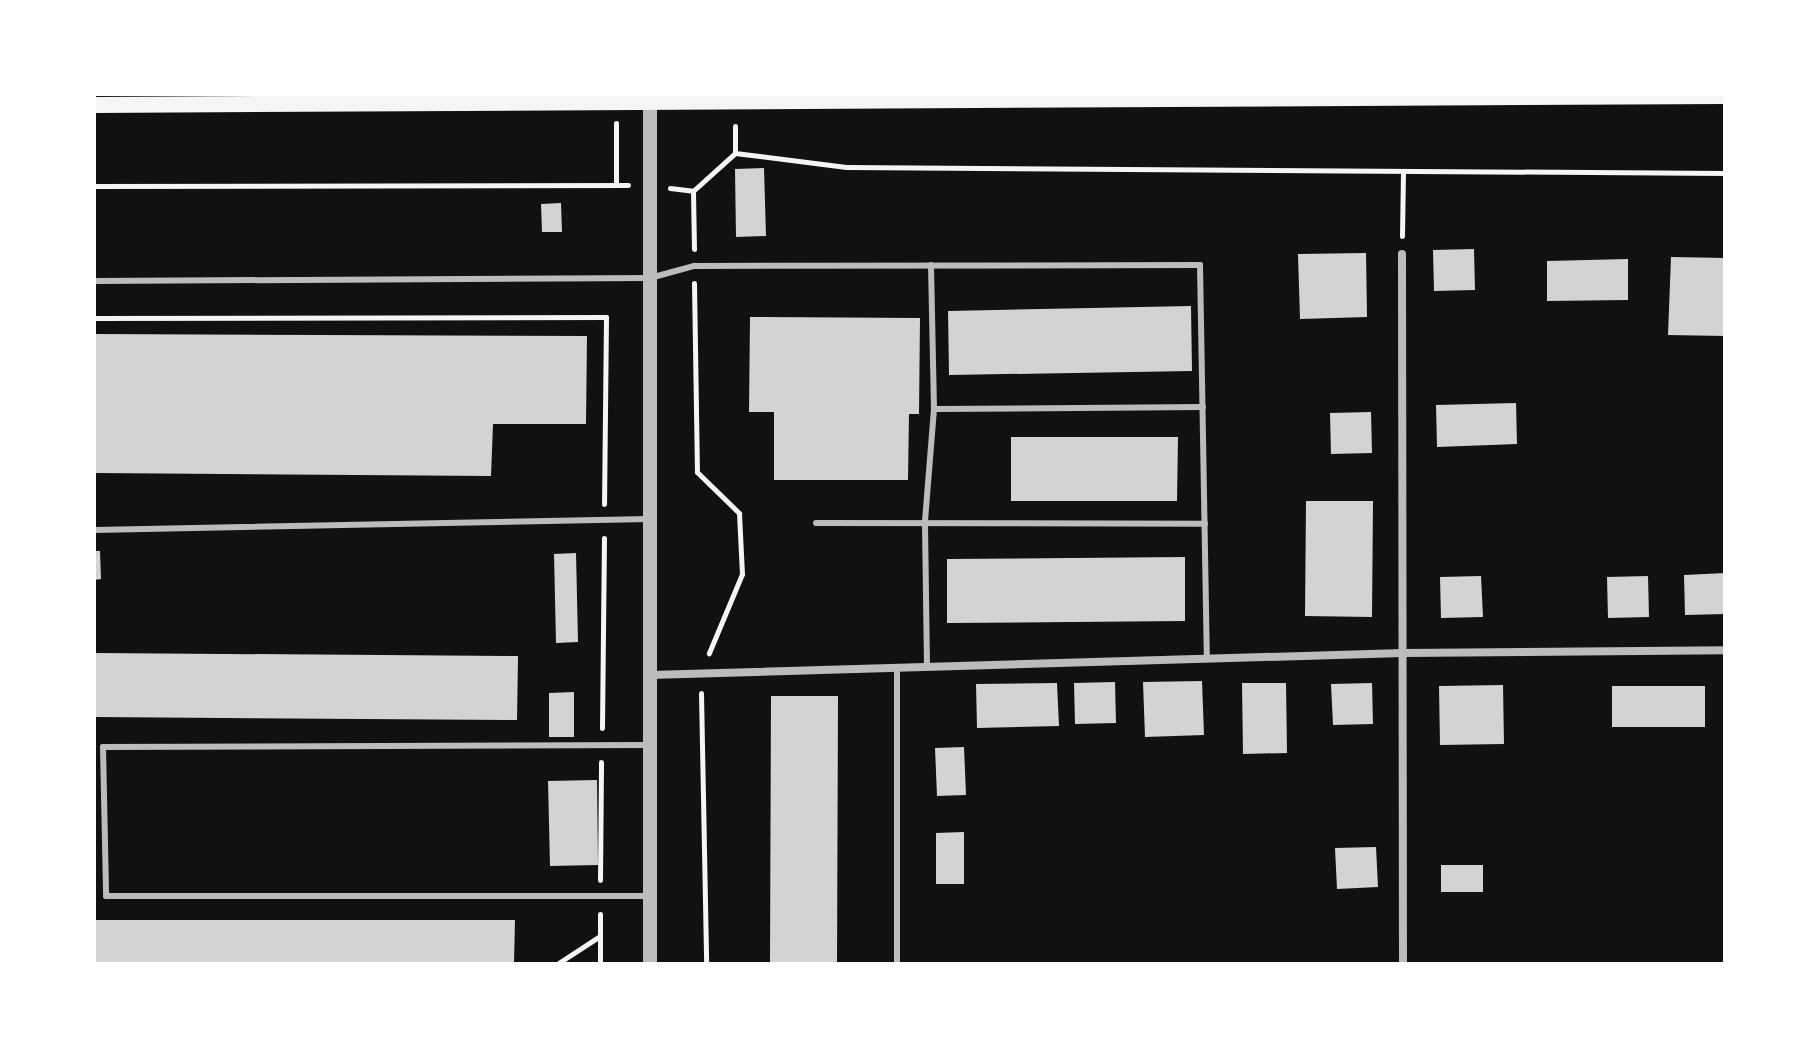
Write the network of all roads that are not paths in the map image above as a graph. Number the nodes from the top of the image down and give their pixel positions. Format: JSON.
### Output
{"nodes":[{"id":1,"x":1658,"y":95,"type":"edge"},
{"id":2,"x":1725,"y":96,"type":"edge"},
{"id":3,"x":1358,"y":97,"type":"edge"},
{"id":4,"x":650,"y":98,"type":"edge"},
{"id":5,"x":888,"y":98,"type":"edge"},
{"id":6,"x":94,"y":105,"type":"edge"},
{"id":7,"x":1402,"y":254,"type":"road end"},
{"id":8,"x":931,"y":265,"type":"junction"},
{"id":9,"x":650,"y":278,"type":"junction"},
{"id":10,"x":94,"y":281,"type":"edge"},
{"id":11,"x":1203,"y":407,"type":"junction"},
{"id":12,"x":934,"y":409,"type":"junction"},
{"id":13,"x":649,"y":519,"type":"junction"},
{"id":14,"x":925,"y":521,"type":"junction"},
{"id":15,"x":816,"y":523,"type":"dead end"},
{"id":16,"x":1205,"y":524,"type":"junction"},
{"id":17,"x":94,"y":530,"type":"edge"},
{"id":18,"x":1725,"y":650,"type":"edge"},
{"id":19,"x":1403,"y":653,"type":"junction"},
{"id":20,"x":1207,"y":659,"type":"junction"},
{"id":21,"x":897,"y":667,"type":"junction"},
{"id":22,"x":927,"y":667,"type":"junction"},
{"id":23,"x":650,"y":675,"type":"junction"},
{"id":24,"x":650,"y":745,"type":"junction"},
{"id":25,"x":650,"y":896,"type":"junction"},
{"id":26,"x":650,"y":964,"type":"edge"},
{"id":27,"x":897,"y":964,"type":"edge"},
{"id":28,"x":1403,"y":964,"type":"edge"}],
"edges":[{"from":1,"to":2,"type":"main road"},
{"from":1,"to":3,"type":"main road"},
{"from":3,"to":5,"type":"main road"},
{"from":4,"to":5,"type":"main road"},
{"from":4,"to":6,"type":"main road"},
{"from":4,"to":9,"type":"street"},
{"from":7,"to":19,"type":"street"},
{"from":8,"to":9,"type":"lane"},
{"from":8,"to":11,"type":"lane"},
{"from":8,"to":12,"type":"lane"},
{"from":9,"to":10,"type":"lane"},
{"from":9,"to":13,"type":"street"},
{"from":11,"to":12,"type":"lane"},
{"from":11,"to":16,"type":"lane"},
{"from":12,"to":14,"type":"lane"},
{"from":13,"to":17,"type":"lane"},
{"from":13,"to":23,"type":"street"},
{"from":14,"to":15,"type":"lane"},
{"from":14,"to":16,"type":"lane"},
{"from":14,"to":22,"type":"lane"},
{"from":16,"to":20,"type":"lane"},
{"from":18,"to":19,"type":"street"},
{"from":19,"to":20,"type":"street"},
{"from":19,"to":28,"type":"street"},
{"from":20,"to":22,"type":"street"},
{"from":21,"to":22,"type":"street"},
{"from":21,"to":23,"type":"street"},
{"from":21,"to":27,"type":"lane"},
{"from":23,"to":24,"type":"street"},
{"from":24,"to":25,"type":"street"},
{"from":24,"to":25,"type":"lane"},
{"from":25,"to":26,"type":"street"}]}
